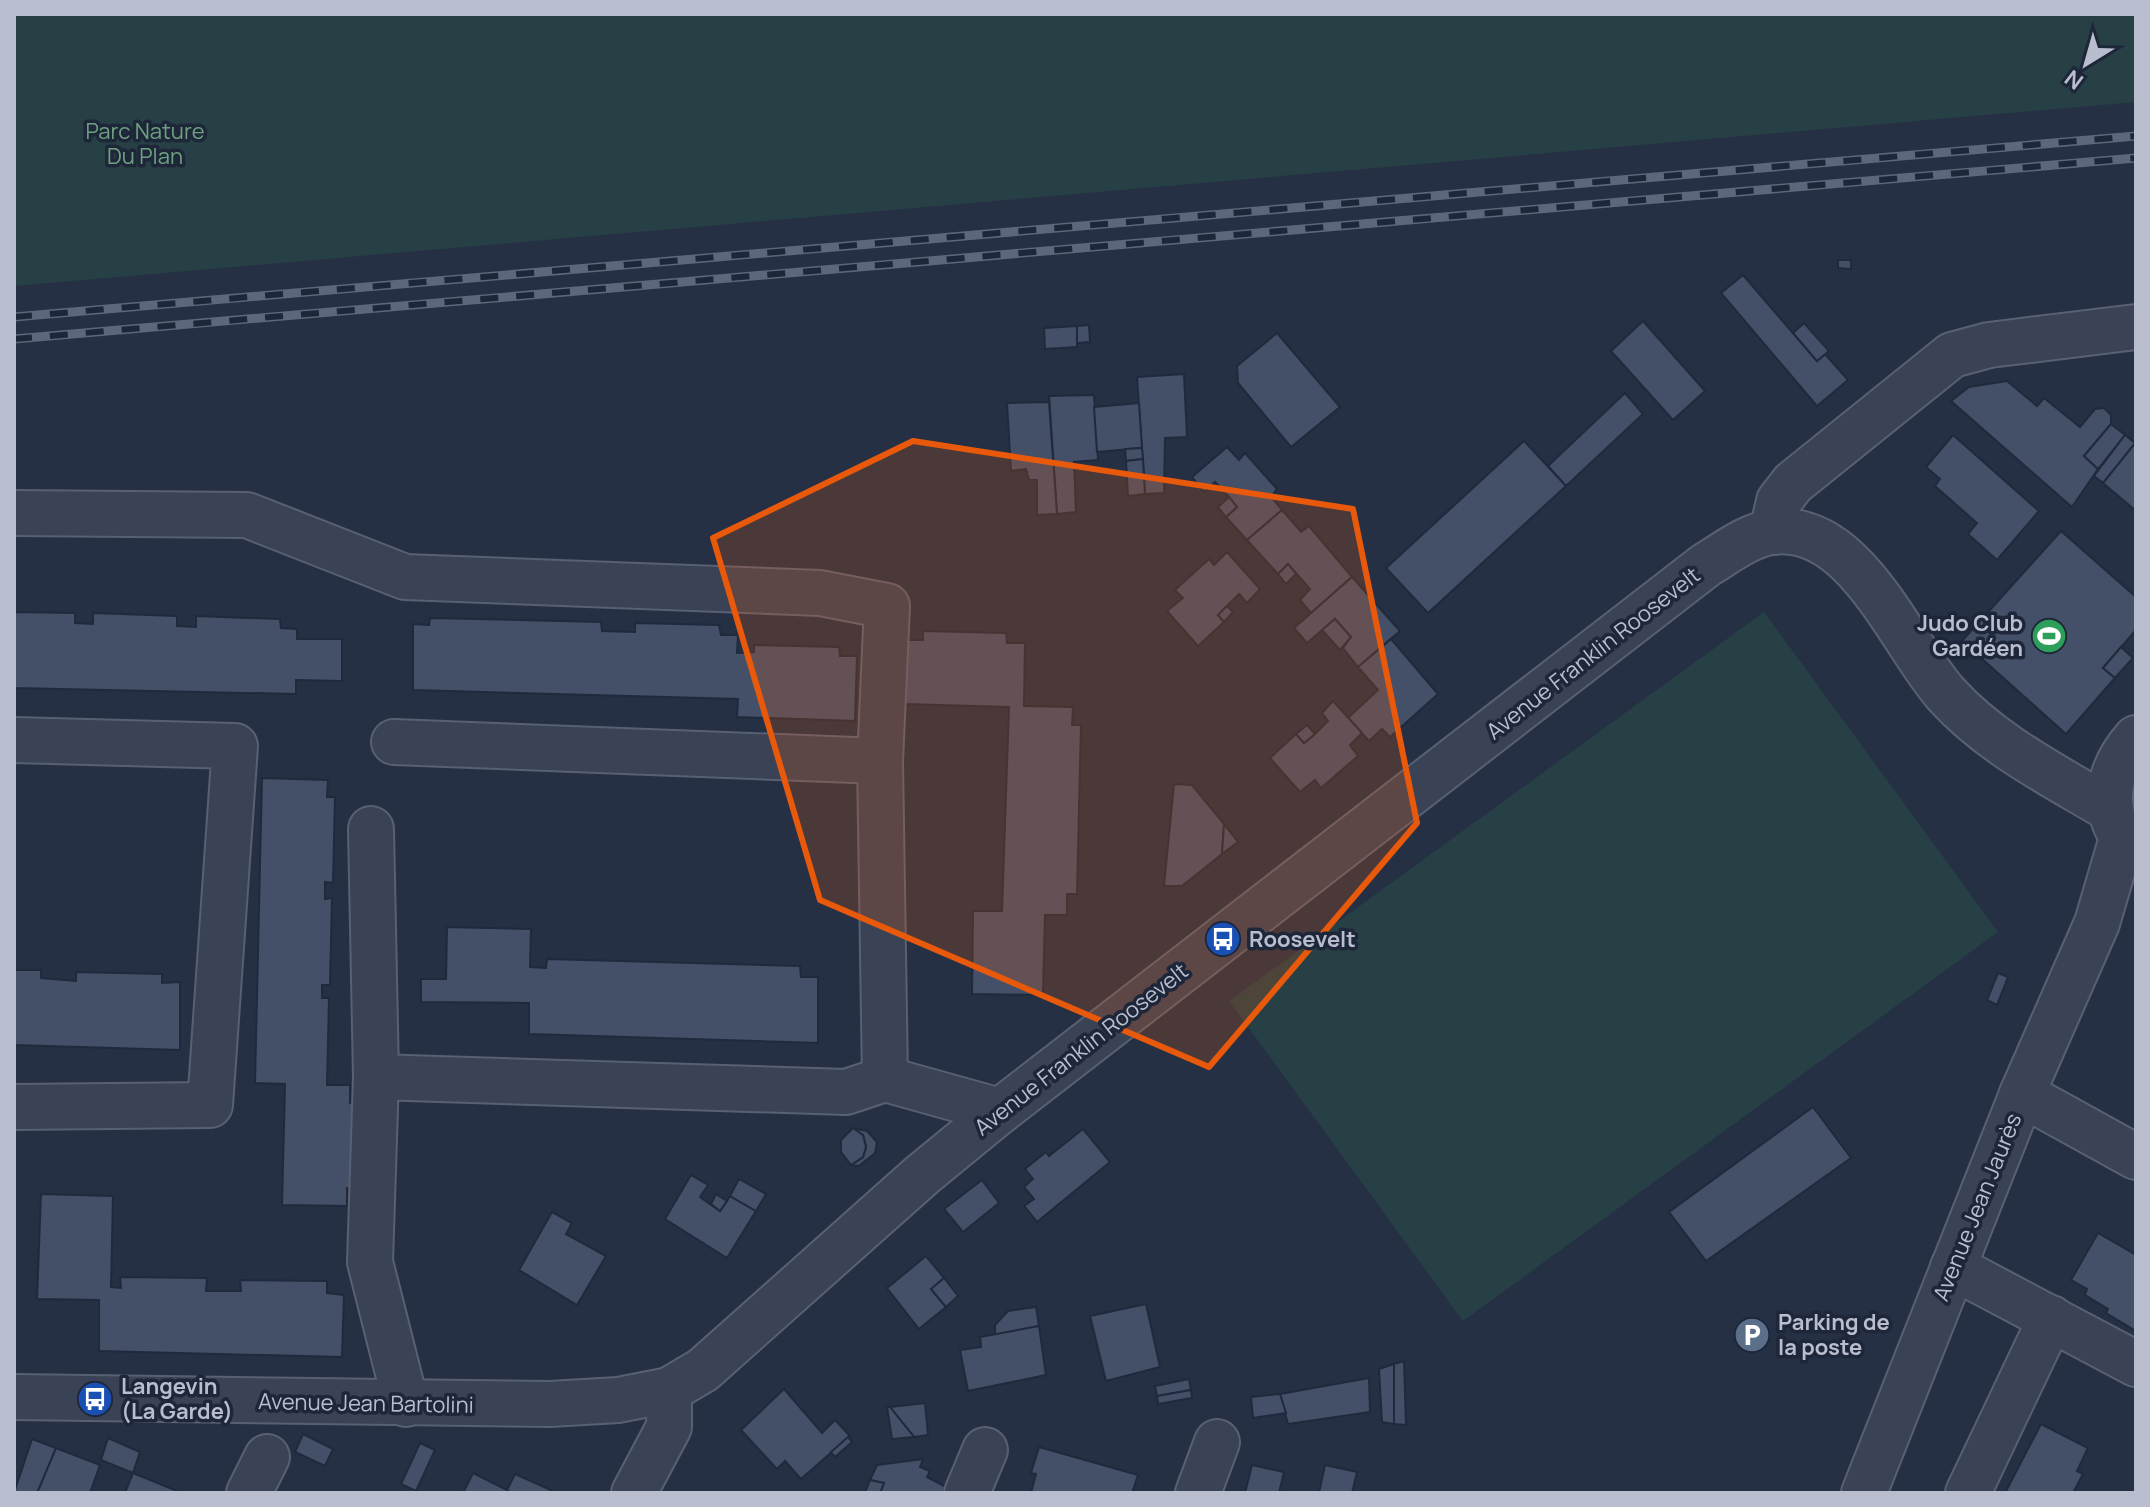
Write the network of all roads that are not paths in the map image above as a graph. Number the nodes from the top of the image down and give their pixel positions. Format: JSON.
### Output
{"nodes":[{"id":1,"x":2136,"y":327,"type":"edge"},
{"id":2,"x":14,"y":513,"type":"edge"},
{"id":3,"x":1772,"y":532,"type":"junction"},
{"id":4,"x":14,"y":740,"type":"edge"},
{"id":5,"x":394,"y":742,"type":"dead end"},
{"id":6,"x":2128,"y":748,"type":"edge"},
{"id":7,"x":880,"y":761,"type":"junction"},
{"id":8,"x":2042,"y":771,"type":"junction"},
{"id":9,"x":371,"y":829,"type":"dead end"},
{"id":10,"x":2123,"y":833,"type":"edge"},
{"id":11,"x":2136,"y":890,"type":"edge"},
{"id":12,"x":2097,"y":923,"type":"junction"},
{"id":13,"x":376,"y":1077,"type":"junction"},
{"id":14,"x":885,"y":1079,"type":"junction"},
{"id":15,"x":2022,"y":1094,"type":"junction"},
{"id":16,"x":14,"y":1107,"type":"edge"},
{"id":17,"x":1000,"y":1111,"type":"junction"},
{"id":18,"x":2132,"y":1141,"type":"edge"},
{"id":19,"x":1953,"y":1267,"type":"junction"},
{"id":20,"x":2051,"y":1318,"type":"junction"},
{"id":21,"x":2136,"y":1364,"type":"edge"},
{"id":22,"x":669,"y":1390,"type":"junction"},
{"id":23,"x":14,"y":1397,"type":"edge"},
{"id":24,"x":406,"y":1404,"type":"junction"},
{"id":25,"x":1217,"y":1442,"type":"dead end"},
{"id":26,"x":985,"y":1450,"type":"dead end"},
{"id":27,"x":634,"y":1493,"type":"edge"},
{"id":28,"x":967,"y":1493,"type":"edge"},
{"id":29,"x":1198,"y":1493,"type":"edge"},
{"id":30,"x":1864,"y":1493,"type":"edge"},
{"id":31,"x":1968,"y":1493,"type":"edge"}],
"edges":[{"from":1,"to":3,"type":"street"},
{"from":2,"to":7,"type":"street"},
{"from":3,"to":8,"type":"street"},
{"from":3,"to":17,"type":"street","name":"Avenue Franklin Roosevelt"},
{"from":4,"to":16,"type":"street"},
{"from":5,"to":7,"type":"street"},
{"from":6,"to":8,"type":"street"},
{"from":6,"to":10,"type":"street","name":"Avenue Jean Jaurès"},
{"from":7,"to":14,"type":"street"},
{"from":8,"to":10,"type":"street"},
{"from":9,"to":13,"type":"street"},
{"from":10,"to":12,"type":"street","name":"Avenue Jean Jaurès"},
{"from":11,"to":12,"type":"street","name":"Avenue Jean Jaurès"},
{"from":12,"to":15,"type":"street","name":"Avenue Jean Jaurès"},
{"from":13,"to":14,"type":"street"},
{"from":13,"to":24,"type":"street"},
{"from":14,"to":17,"type":"street"},
{"from":15,"to":18,"type":"street"},
{"from":15,"to":19,"type":"street","name":"Avenue Jean Jaurès"},
{"from":17,"to":22,"type":"street","name":"Avenue Franklin Roosevelt"},
{"from":19,"to":20,"type":"street"},
{"from":19,"to":30,"type":"street","name":"Avenue Jean Jaurès"},
{"from":20,"to":21,"type":"street"},
{"from":20,"to":31,"type":"street"},
{"from":22,"to":24,"type":"street","name":"Avenue Jean Bartolini"},
{"from":22,"to":27,"type":"street"},
{"from":23,"to":24,"type":"street","name":"Avenue Jean Bartolini"},
{"from":25,"to":29,"type":"street"},
{"from":26,"to":28,"type":"street"}]}
